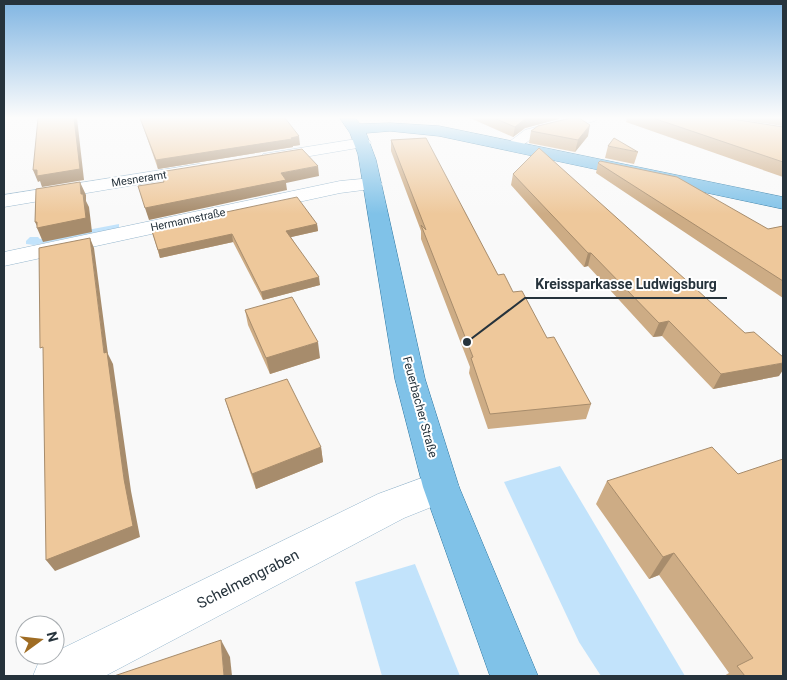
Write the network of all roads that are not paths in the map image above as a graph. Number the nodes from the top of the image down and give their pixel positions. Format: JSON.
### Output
{"nodes":[{"id":1,"x":287,"y":150,"type":"edge"},
{"id":2,"x":362,"y":150,"type":"edge"},
{"id":3,"x":535,"y":150,"type":"edge"},
{"id":4,"x":248,"y":161,"type":"edge"},
{"id":5,"x":219,"y":166,"type":"edge"},
{"id":6,"x":373,"y":184,"type":"junction"},
{"id":7,"x":4,"y":201,"type":"edge"},
{"id":8,"x":783,"y":203,"type":"edge"},
{"id":9,"x":4,"y":259,"type":"edge"},
{"id":10,"x":441,"y":487,"type":"junction"},
{"id":11,"x":56,"y":676,"type":"edge"},
{"id":12,"x":514,"y":676,"type":"edge"}],
"edges":[{"from":1,"to":4,"type":"street"},
{"from":2,"to":6,"type":"main road","name":"Feuerbacher Straße"},
{"from":3,"to":8,"type":"main road"},
{"from":5,"to":7,"type":"street","name":"Mesneramt"},
{"from":6,"to":9,"type":"street","name":"Hermannstraße"},
{"from":6,"to":10,"type":"main road","name":"Feuerbacher Straße"},
{"from":10,"to":11,"type":"street","name":"Schelmengraben"},
{"from":10,"to":12,"type":"main road","name":"Feuerbacher Straße"}]}
